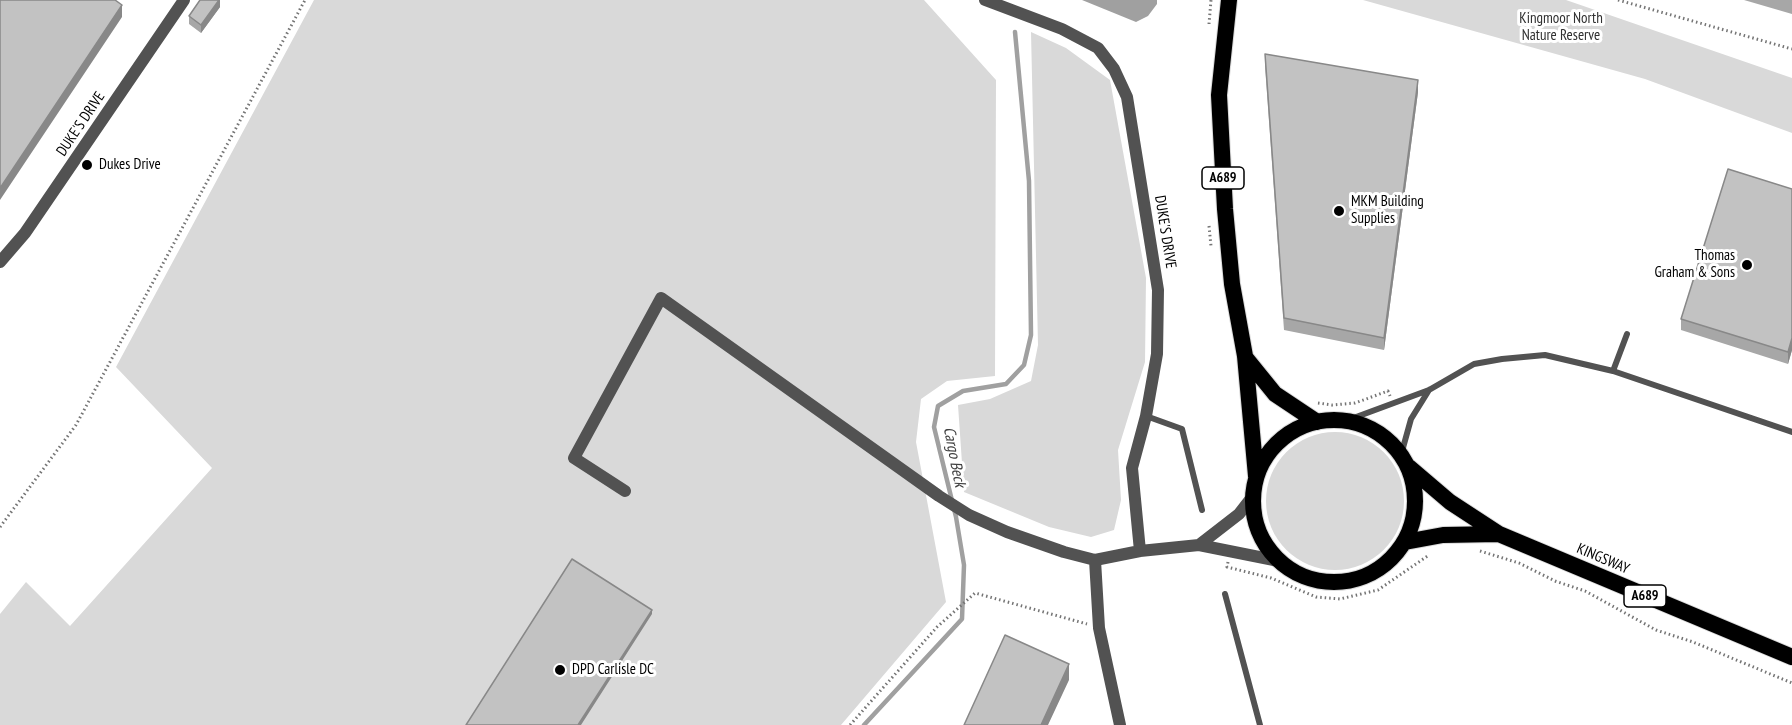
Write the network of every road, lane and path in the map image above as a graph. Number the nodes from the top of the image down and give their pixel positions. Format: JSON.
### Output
{"nodes":[{"id":1,"x":184,"y":0,"type":"edge"},
{"id":2,"x":305,"y":0,"type":"edge"},
{"id":3,"x":985,"y":0,"type":"edge"},
{"id":4,"x":1211,"y":0,"type":"edge"},
{"id":5,"x":1228,"y":0,"type":"edge"},
{"id":6,"x":1618,"y":0,"type":"edge"},
{"id":7,"x":1209,"y":26,"type":"dead end"},
{"id":8,"x":1792,"y":49,"type":"edge"},
{"id":9,"x":1209,"y":220,"type":"dead end"},
{"id":10,"x":1212,"y":249,"type":"dead end"},
{"id":11,"x":0,"y":262,"type":"edge"},
{"id":12,"x":1627,"y":334,"type":"dead end"},
{"id":13,"x":1245,"y":356,"type":"junction"},
{"id":14,"x":1613,"y":371,"type":"junction"},
{"id":15,"x":1429,"y":390,"type":"junction"},
{"id":16,"x":1146,"y":416,"type":"junction"},
{"id":17,"x":1348,"y":420,"type":"junction"},
{"id":18,"x":1317,"y":422,"type":"junction"},
{"id":19,"x":1792,"y":432,"type":"edge"},
{"id":20,"x":1405,"y":461,"type":"junction"},
{"id":21,"x":1256,"y":477,"type":"junction"},
{"id":22,"x":625,"y":491,"type":"dead end"},
{"id":23,"x":1253,"y":496,"type":"junction"},
{"id":24,"x":1202,"y":510,"type":"dead end"},
{"id":25,"x":0,"y":527,"type":"edge"},
{"id":26,"x":1499,"y":534,"type":"junction"},
{"id":27,"x":1405,"y":542,"type":"junction"},
{"id":28,"x":1199,"y":545,"type":"junction"},
{"id":29,"x":1477,"y":550,"type":"dead end"},
{"id":30,"x":1140,"y":551,"type":"junction"},
{"id":31,"x":1231,"y":551,"type":"junction"},
{"id":32,"x":1434,"y":554,"type":"dead end"},
{"id":33,"x":1095,"y":560,"type":"junction"},
{"id":34,"x":1280,"y":561,"type":"junction"},
{"id":35,"x":1225,"y":594,"type":"dead end"},
{"id":36,"x":1099,"y":628,"type":"junction"},
{"id":37,"x":1792,"y":657,"type":"edge"},
{"id":38,"x":1792,"y":683,"type":"edge"},
{"id":39,"x":850,"y":725,"type":"edge"},
{"id":40,"x":1120,"y":725,"type":"edge"},
{"id":41,"x":1260,"y":725,"type":"edge"}],
"edges":[{"from":1,"to":11,"type":"street","name":"DUKE'S DRIVE"},
{"from":2,"to":25,"type":"path"},
{"from":3,"to":16,"type":"street","name":"DUKE'S DRIVE"},
{"from":4,"to":7,"type":"path"},
{"from":5,"to":13,"type":"highway","number":"A689"},
{"from":6,"to":8,"type":"path"},
{"from":9,"to":10,"type":"path"},
{"from":12,"to":14,"type":"lane"},
{"from":13,"to":18,"type":"highway","number":"A689"},
{"from":13,"to":21,"type":"highway","number":"A689"},
{"from":14,"to":15,"type":"lane"},
{"from":14,"to":19,"type":"lane"},
{"from":15,"to":17,"type":"lane"},
{"from":15,"to":20,"type":"lane"},
{"from":16,"to":24,"type":"lane"},
{"from":16,"to":30,"type":"street","name":"DUKE'S DRIVE"},
{"from":17,"to":18,"type":"highway","number":"A689"},
{"from":17,"to":20,"type":"highway","number":"A689"},
{"from":18,"to":21,"type":"highway","number":"A689"},
{"from":20,"to":26,"type":"highway","name":"KINGSWAY","number":"A689"},
{"from":20,"to":27,"type":"highway","number":"A689"},
{"from":21,"to":23,"type":"highway","number":"A689"},
{"from":22,"to":33,"type":"street"},
{"from":23,"to":28,"type":"street"},
{"from":23,"to":34,"type":"highway","number":"A689"},
{"from":26,"to":27,"type":"highway","name":"KINGSWAY","number":"A689"},
{"from":26,"to":37,"type":"highway","name":"KINGSWAY","number":"A689"},
{"from":27,"to":34,"type":"highway","number":"A689"},
{"from":28,"to":30,"type":"street"},
{"from":28,"to":31,"type":"street"},
{"from":29,"to":38,"type":"path"},
{"from":30,"to":33,"type":"street"},
{"from":31,"to":32,"type":"path"},
{"from":31,"to":34,"type":"street"},
{"from":33,"to":36,"type":"street"},
{"from":35,"to":41,"type":"lane"},
{"from":36,"to":39,"type":"path"},
{"from":36,"to":40,"type":"street"}]}
